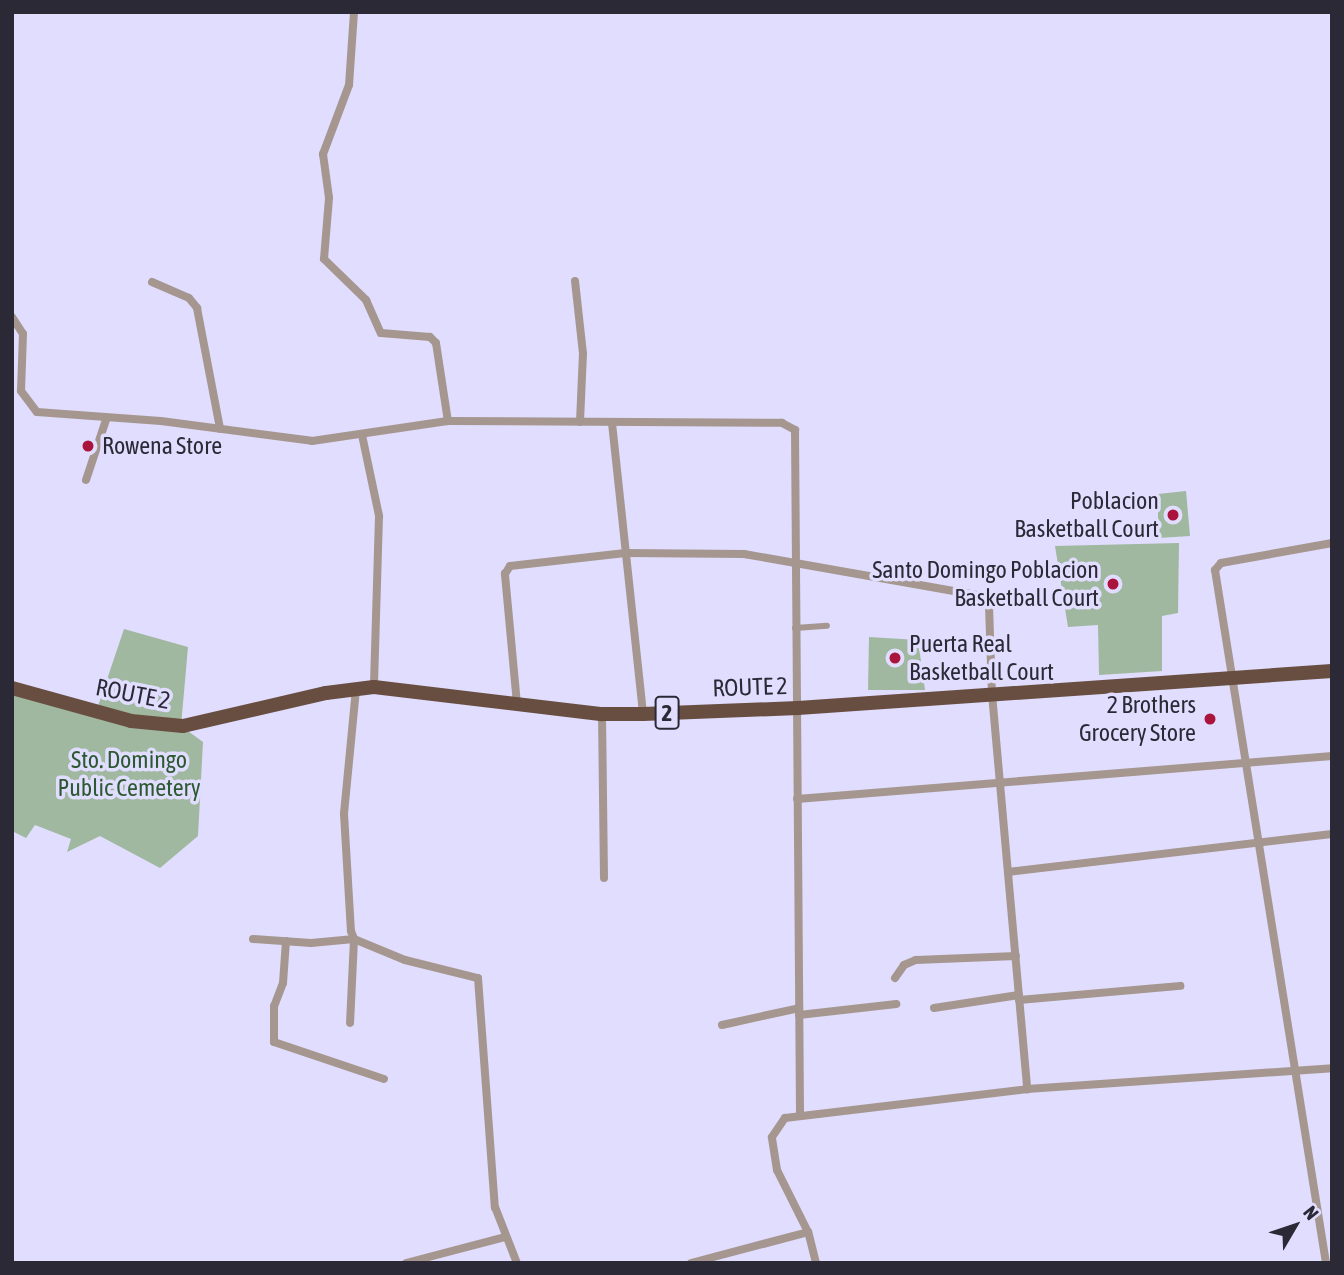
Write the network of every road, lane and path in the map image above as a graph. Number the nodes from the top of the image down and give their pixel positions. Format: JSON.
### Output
{"nodes":[{"id":1,"x":354,"y":12,"type":"edge"},
{"id":2,"x":575,"y":281,"type":"dead end"},
{"id":3,"x":152,"y":282,"type":"dead end"},
{"id":4,"x":12,"y":317,"type":"edge"},
{"id":5,"x":107,"y":417,"type":"junction"},
{"id":6,"x":448,"y":421,"type":"junction"},
{"id":7,"x":580,"y":422,"type":"junction"},
{"id":8,"x":612,"y":423,"type":"junction"},
{"id":9,"x":220,"y":429,"type":"junction"},
{"id":10,"x":362,"y":435,"type":"junction"},
{"id":11,"x":86,"y":480,"type":"dead end"},
{"id":12,"x":1332,"y":543,"type":"edge"},
{"id":13,"x":625,"y":553,"type":"junction"},
{"id":14,"x":796,"y":560,"type":"junction"},
{"id":15,"x":827,"y":626,"type":"dead end"},
{"id":16,"x":795,"y":628,"type":"junction"},
{"id":17,"x":1332,"y":671,"type":"edge"},
{"id":18,"x":1232,"y":676,"type":"junction"},
{"id":19,"x":374,"y":687,"type":"junction"},
{"id":20,"x":12,"y":688,"type":"edge"},
{"id":21,"x":356,"y":688,"type":"junction"},
{"id":22,"x":992,"y":694,"type":"junction"},
{"id":23,"x":517,"y":704,"type":"junction"},
{"id":24,"x":798,"y":708,"type":"junction"},
{"id":25,"x":602,"y":714,"type":"junction"},
{"id":26,"x":643,"y":714,"type":"junction"},
{"id":27,"x":1332,"y":756,"type":"edge"},
{"id":28,"x":1242,"y":761,"type":"junction"},
{"id":29,"x":1000,"y":784,"type":"junction"},
{"id":30,"x":797,"y":799,"type":"junction"},
{"id":31,"x":1332,"y":834,"type":"edge"},
{"id":32,"x":1256,"y":846,"type":"junction"},
{"id":33,"x":1007,"y":873,"type":"junction"},
{"id":34,"x":604,"y":878,"type":"dead end"},
{"id":35,"x":253,"y":939,"type":"dead end"},
{"id":36,"x":354,"y":939,"type":"junction"},
{"id":37,"x":286,"y":941,"type":"junction"},
{"id":38,"x":1016,"y":956,"type":"junction"},
{"id":39,"x":895,"y":978,"type":"dead end"},
{"id":40,"x":1180,"y":986,"type":"dead end"},
{"id":41,"x":1019,"y":998,"type":"junction"},
{"id":42,"x":896,"y":1004,"type":"dead end"},
{"id":43,"x":934,"y":1008,"type":"dead end"},
{"id":44,"x":799,"y":1012,"type":"junction"},
{"id":45,"x":350,"y":1023,"type":"dead end"},
{"id":46,"x":722,"y":1025,"type":"dead end"},
{"id":47,"x":1332,"y":1068,"type":"edge"},
{"id":48,"x":1297,"y":1073,"type":"junction"},
{"id":49,"x":384,"y":1079,"type":"dead end"},
{"id":50,"x":1027,"y":1089,"type":"junction"},
{"id":51,"x":800,"y":1113,"type":"junction"},
{"id":52,"x":807,"y":1232,"type":"junction"},
{"id":53,"x":505,"y":1237,"type":"junction"},
{"id":54,"x":406,"y":1263,"type":"edge"},
{"id":55,"x":517,"y":1263,"type":"edge"},
{"id":56,"x":691,"y":1263,"type":"edge"},
{"id":57,"x":816,"y":1263,"type":"edge"},
{"id":58,"x":1326,"y":1263,"type":"edge"}],
"edges":[{"from":1,"to":6,"type":"street"},
{"from":2,"to":7,"type":"street"},
{"from":3,"to":9,"type":"street"},
{"from":4,"to":5,"type":"street"},
{"from":5,"to":9,"type":"street"},
{"from":5,"to":11,"type":"street"},
{"from":6,"to":7,"type":"street"},
{"from":6,"to":10,"type":"street"},
{"from":7,"to":8,"type":"street"},
{"from":8,"to":13,"type":"street"},
{"from":8,"to":14,"type":"street"},
{"from":9,"to":10,"type":"street"},
{"from":10,"to":19,"type":"street"},
{"from":12,"to":18,"type":"street"},
{"from":13,"to":14,"type":"street"},
{"from":13,"to":23,"type":"street"},
{"from":13,"to":26,"type":"street"},
{"from":14,"to":16,"type":"street"},
{"from":14,"to":22,"type":"street"},
{"from":15,"to":16,"type":"street"},
{"from":16,"to":24,"type":"street"},
{"from":17,"to":18,"type":"highway","name":"ROUTE 2","number":"2"},
{"from":18,"to":22,"type":"highway","name":"ROUTE 2","number":"2"},
{"from":18,"to":28,"type":"street"},
{"from":19,"to":21,"type":"highway","name":"ROUTE 2","number":"2"},
{"from":19,"to":23,"type":"highway","name":"ROUTE 2","number":"2"},
{"from":20,"to":21,"type":"highway","name":"ROUTE 2","number":"2"},
{"from":21,"to":36,"type":"street"},
{"from":22,"to":24,"type":"highway","name":"ROUTE 2","number":"2"},
{"from":22,"to":29,"type":"street"},
{"from":23,"to":25,"type":"highway","name":"ROUTE 2","number":"2"},
{"from":24,"to":26,"type":"highway","name":"ROUTE 2","number":"2"},
{"from":24,"to":30,"type":"street"},
{"from":25,"to":26,"type":"highway","name":"ROUTE 2","number":"2"},
{"from":25,"to":34,"type":"street"},
{"from":27,"to":28,"type":"street"},
{"from":28,"to":29,"type":"street"},
{"from":28,"to":32,"type":"street"},
{"from":29,"to":30,"type":"street"},
{"from":29,"to":33,"type":"street"},
{"from":30,"to":44,"type":"street"},
{"from":31,"to":32,"type":"street"},
{"from":32,"to":33,"type":"street"},
{"from":32,"to":48,"type":"street"},
{"from":33,"to":38,"type":"street"},
{"from":35,"to":37,"type":"street"},
{"from":36,"to":37,"type":"street"},
{"from":36,"to":45,"type":"street"},
{"from":36,"to":53,"type":"street"},
{"from":37,"to":49,"type":"street"},
{"from":38,"to":39,"type":"street"},
{"from":38,"to":41,"type":"street"},
{"from":40,"to":41,"type":"street"},
{"from":41,"to":43,"type":"street"},
{"from":41,"to":50,"type":"street"},
{"from":42,"to":44,"type":"street"},
{"from":44,"to":46,"type":"street"},
{"from":44,"to":51,"type":"street"},
{"from":47,"to":48,"type":"street"},
{"from":48,"to":50,"type":"street"},
{"from":48,"to":58,"type":"street"},
{"from":50,"to":51,"type":"street"},
{"from":51,"to":52,"type":"street"},
{"from":52,"to":56,"type":"street"},
{"from":52,"to":57,"type":"street"},
{"from":53,"to":54,"type":"street"},
{"from":53,"to":55,"type":"street"}]}
